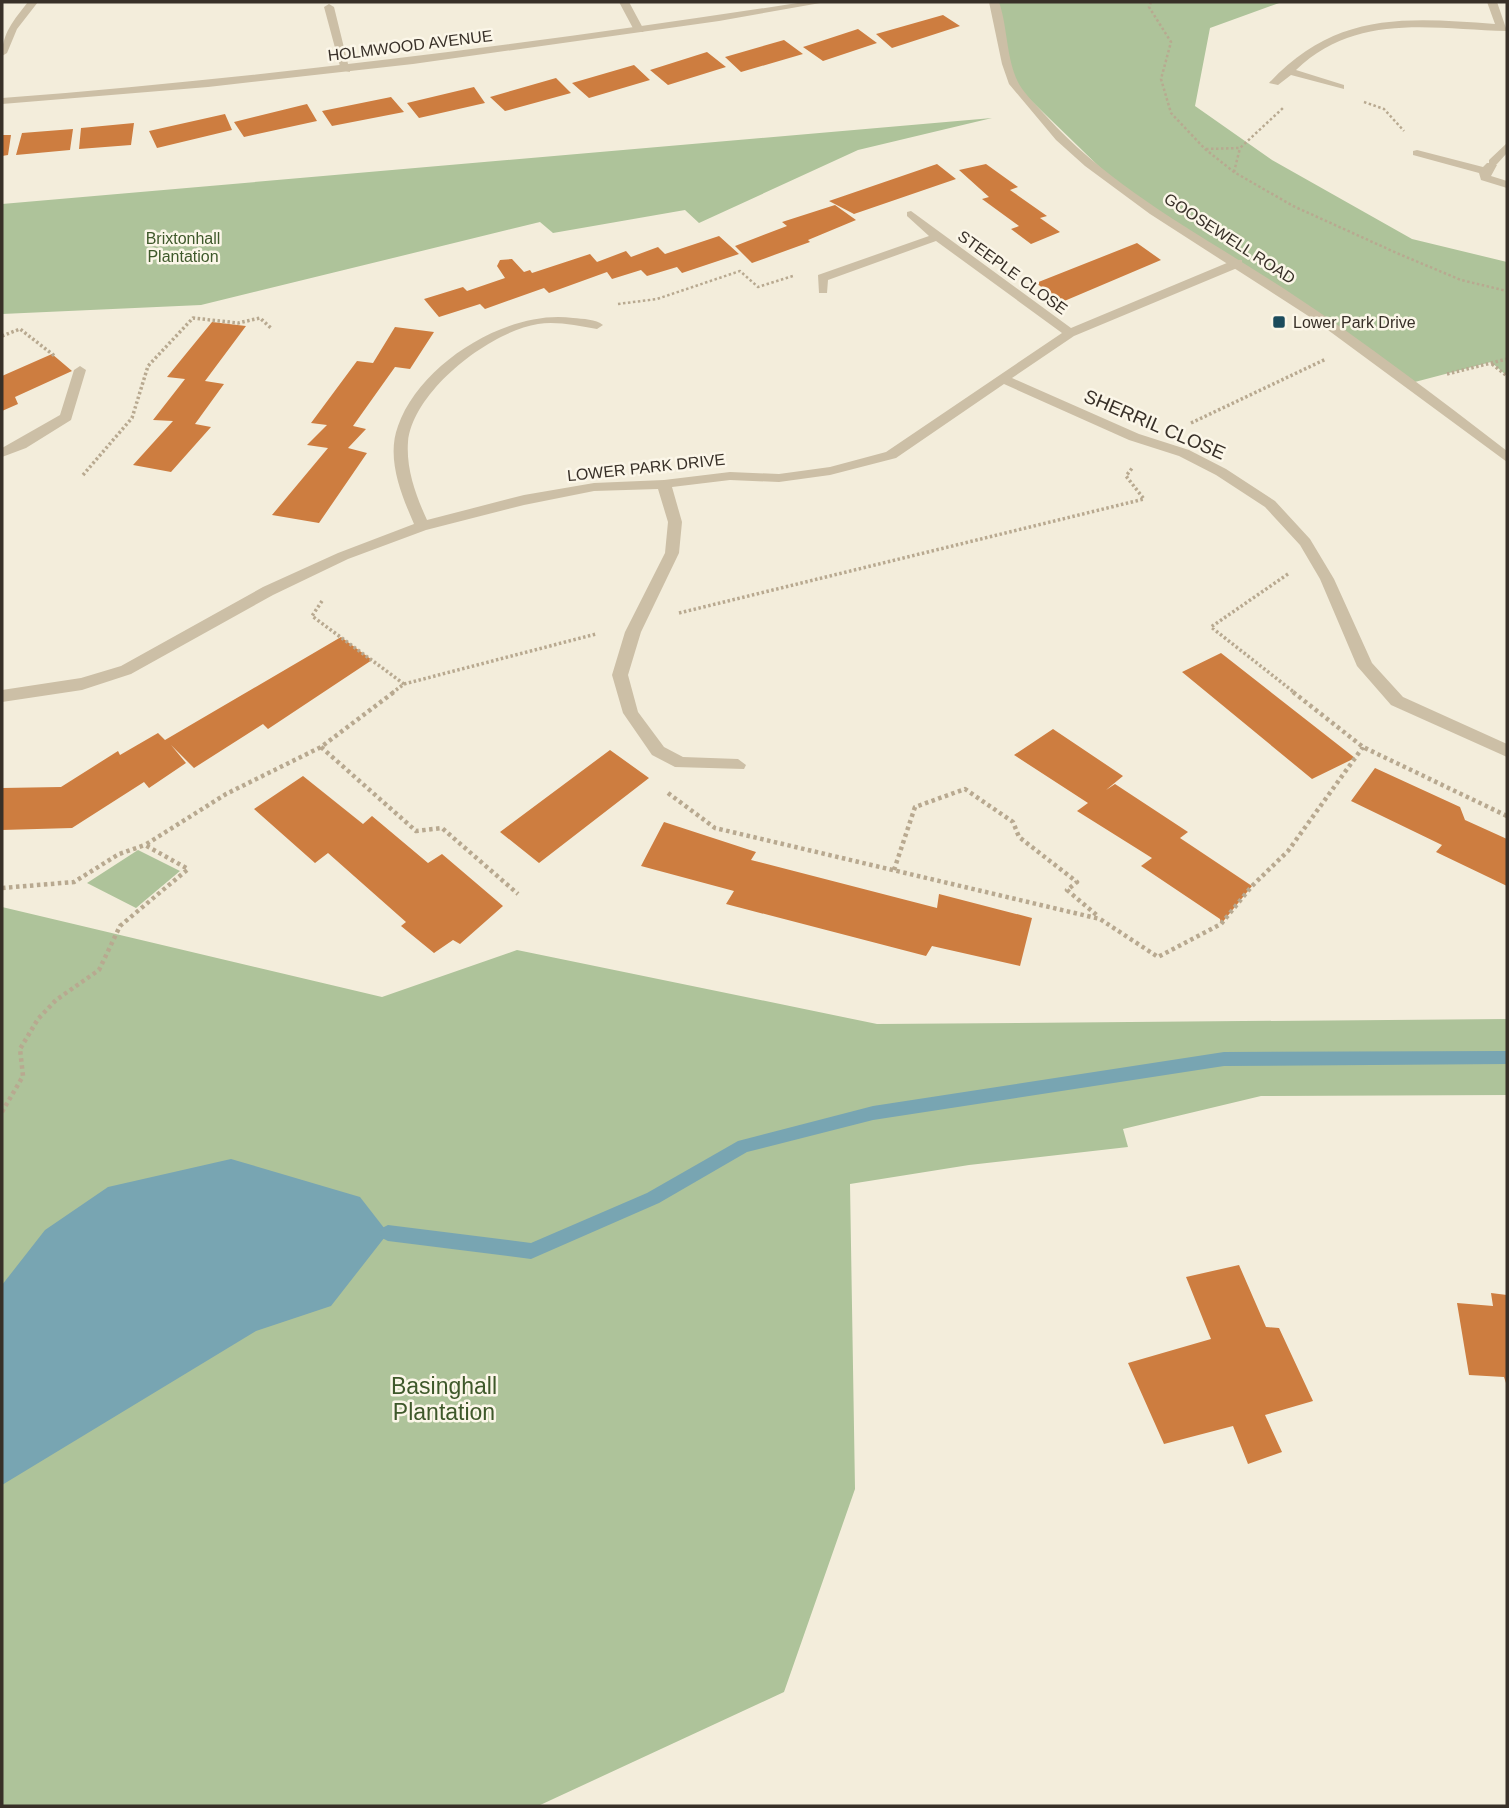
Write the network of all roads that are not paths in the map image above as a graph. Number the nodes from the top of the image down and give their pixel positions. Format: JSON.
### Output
{"nodes":[{"id":1,"x":33,"y":2,"type":"edge"},
{"id":2,"x":624,"y":2,"type":"edge"},
{"id":3,"x":821,"y":2,"type":"edge"},
{"id":4,"x":995,"y":2,"type":"edge"},
{"id":5,"x":1492,"y":2,"type":"edge"},
{"id":6,"x":329,"y":7,"type":"dead end"},
{"id":7,"x":1504,"y":28,"type":"edge"},
{"id":8,"x":639,"y":30,"type":"junction"},
{"id":9,"x":2,"y":53,"type":"edge"},
{"id":10,"x":346,"y":70,"type":"junction"},
{"id":11,"x":1289,"y":71,"type":"junction"},
{"id":12,"x":1274,"y":83,"type":"road end"},
{"id":13,"x":1340,"y":87,"type":"dead end"},
{"id":14,"x":2,"y":101,"type":"edge"},
{"id":15,"x":1507,"y":146,"type":"edge"},
{"id":16,"x":1417,"y":153,"type":"dead end"},
{"id":17,"x":1489,"y":166,"type":"junction"},
{"id":18,"x":1507,"y":185,"type":"edge"},
{"id":19,"x":911,"y":214,"type":"dead end"},
{"id":20,"x":937,"y":237,"type":"junction"},
{"id":21,"x":1238,"y":262,"type":"junction"},
{"id":22,"x":822,"y":284,"type":"road end"},
{"id":23,"x":597,"y":325,"type":"dead end"},
{"id":24,"x":1070,"y":333,"type":"junction"},
{"id":25,"x":79,"y":373,"type":"road end"},
{"id":26,"x":1001,"y":378,"type":"junction"},
{"id":27,"x":2,"y":453,"type":"edge"},
{"id":28,"x":1507,"y":458,"type":"edge"},
{"id":29,"x":664,"y":484,"type":"junction"},
{"id":30,"x":422,"y":526,"type":"junction"},
{"id":31,"x":2,"y":696,"type":"edge"},
{"id":32,"x":1507,"y":751,"type":"edge"},
{"id":33,"x":738,"y":765,"type":"dead end"}],
"edges":[{"from":1,"to":9,"type":"street"},
{"from":2,"to":8,"type":"street"},
{"from":3,"to":8,"type":"street","name":"HOLMWOOD AVENUE"},
{"from":4,"to":21,"type":"street","name":"GOOSEWELL ROAD"},
{"from":5,"to":7,"type":"street"},
{"from":6,"to":10,"type":"street"},
{"from":7,"to":11,"type":"street"},
{"from":8,"to":10,"type":"street","name":"HOLMWOOD AVENUE"},
{"from":10,"to":14,"type":"street","name":"HOLMWOOD AVENUE"},
{"from":11,"to":12,"type":"street"},
{"from":11,"to":13,"type":"street"},
{"from":15,"to":17,"type":"street"},
{"from":16,"to":17,"type":"street"},
{"from":17,"to":18,"type":"street"},
{"from":19,"to":20,"type":"street","name":"STEEPLE CLOSE"},
{"from":20,"to":22,"type":"street","name":"STEEPLE CLOSE"},
{"from":20,"to":24,"type":"street","name":"STEEPLE CLOSE"},
{"from":21,"to":24,"type":"street","name":"LOWER PARK DRIVE"},
{"from":21,"to":28,"type":"street","name":"GOOSEWELL ROAD"},
{"from":23,"to":30,"type":"street"},
{"from":24,"to":26,"type":"street","name":"LOWER PARK DRIVE"},
{"from":25,"to":27,"type":"street"},
{"from":26,"to":29,"type":"street","name":"LOWER PARK DRIVE"},
{"from":26,"to":32,"type":"street","name":"SHERRIL CLOSE"},
{"from":29,"to":30,"type":"street","name":"LOWER PARK DRIVE"},
{"from":29,"to":33,"type":"street"},
{"from":30,"to":31,"type":"street","name":"LOWER PARK DRIVE"}]}
